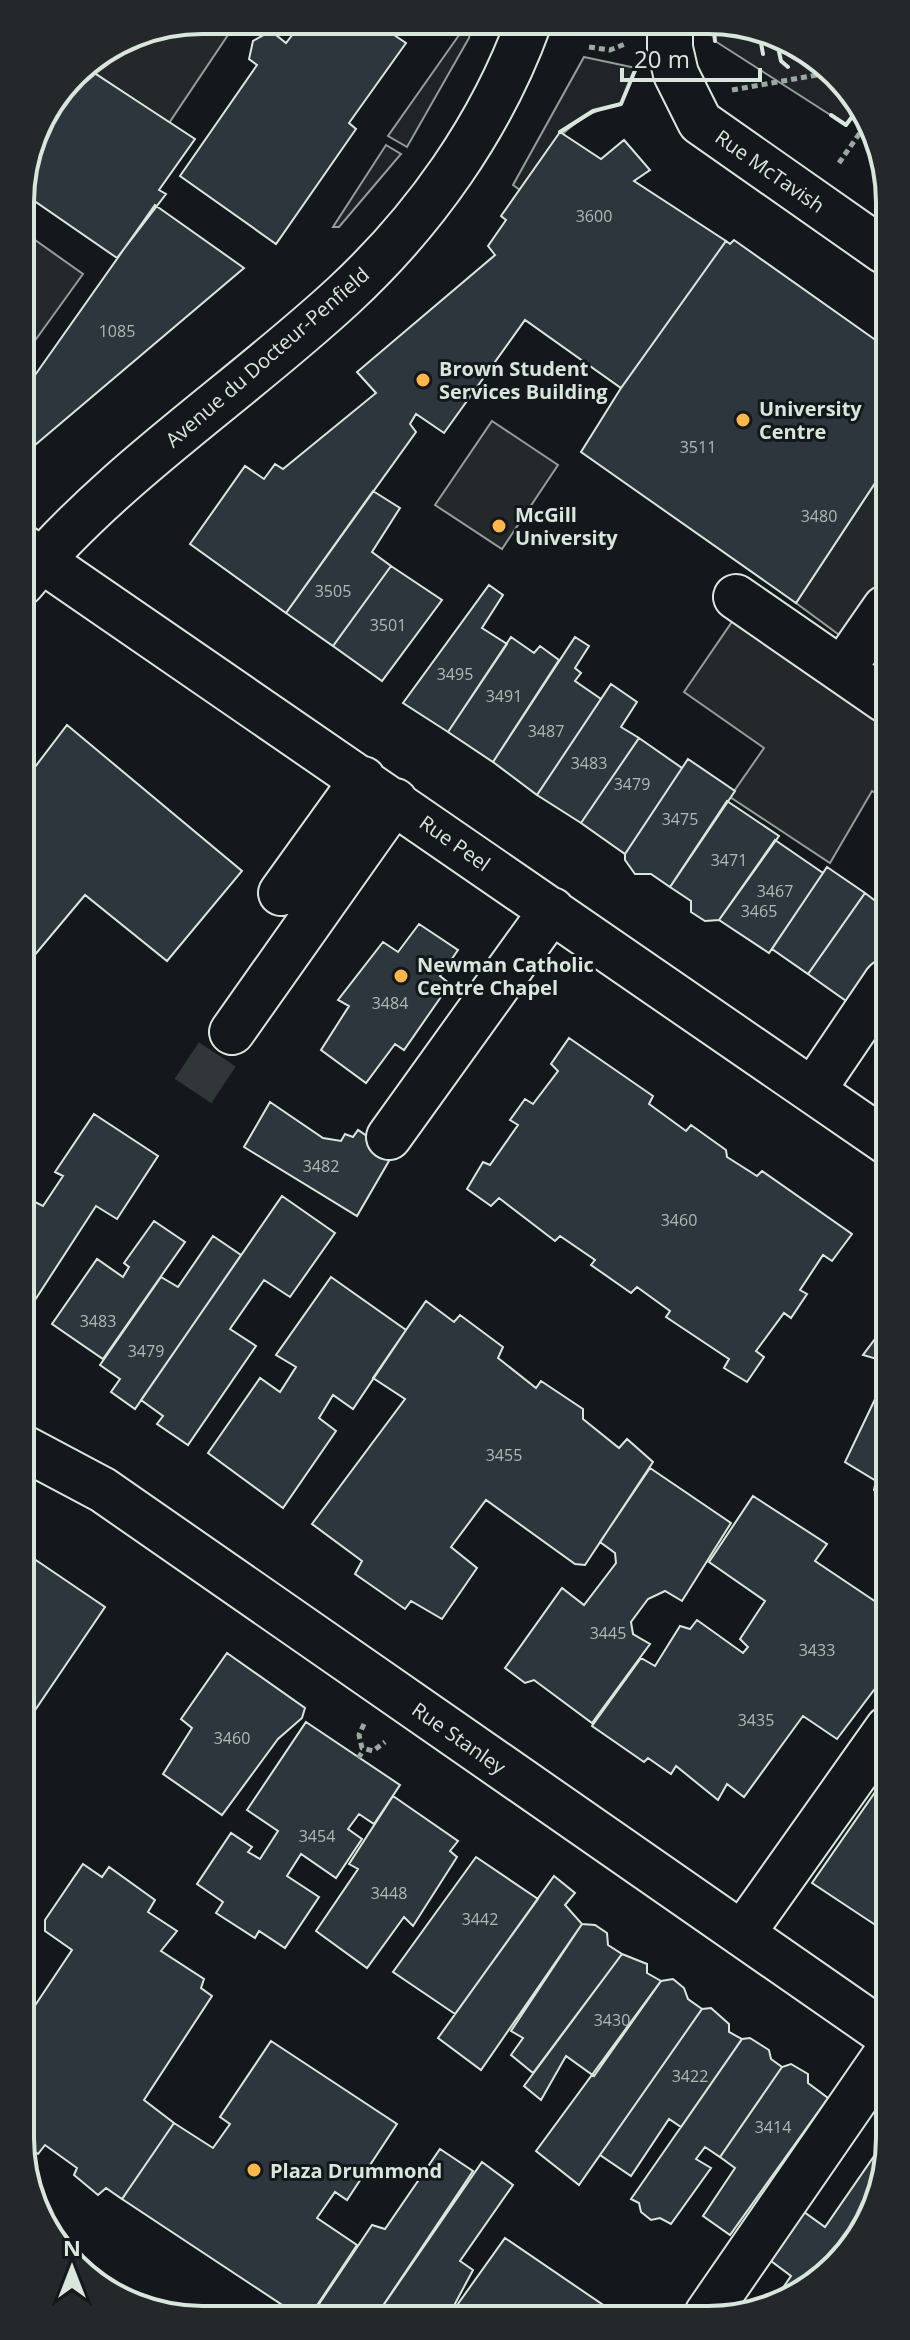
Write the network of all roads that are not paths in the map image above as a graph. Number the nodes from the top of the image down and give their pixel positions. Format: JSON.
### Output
{"nodes":[{"id":1,"x":524,"y":34,"type":"edge"},
{"id":2,"x":670,"y":34,"type":"edge"},
{"id":3,"x":876,"y":245,"type":"edge"},
{"id":4,"x":34,"y":558,"type":"edge"},
{"id":5,"x":34,"y":567,"type":"edge"},
{"id":6,"x":736,"y":597,"type":"dead end"},
{"id":7,"x":876,"y":621,"type":"edge"},
{"id":8,"x":842,"y":670,"type":"junction"},
{"id":9,"x":876,"y":694,"type":"edge"},
{"id":10,"x":379,"y":790,"type":"junction"},
{"id":11,"x":281,"y":893,"type":"dead end"},
{"id":12,"x":552,"y":910,"type":"junction"},
{"id":13,"x":876,"y":997,"type":"edge"},
{"id":14,"x":232,"y":1015,"type":"tunnel mouth"},
{"id":15,"x":813,"y":1090,"type":"junction"},
{"id":16,"x":876,"y":1134,"type":"edge"},
{"id":17,"x":389,"y":1137,"type":"dead end"},
{"id":18,"x":34,"y":1453,"type":"edge"},
{"id":19,"x":876,"y":1745,"type":"edge"},
{"id":20,"x":742,"y":1934,"type":"junction"},
{"id":21,"x":876,"y":2027,"type":"edge"},
{"id":22,"x":876,"y":2069,"type":"edge"},
{"id":23,"x":713,"y":2306,"type":"edge"}],
"edges":[{"from":1,"to":4,"type":"street","name":"Avenue du Docteur-Penfield"},
{"from":2,"to":3,"type":"street","name":"Rue McTavish"},
{"from":5,"to":10,"type":"street","name":"Rue Peel"},
{"from":6,"to":8,"type":"street"},
{"from":7,"to":8,"type":"street"},
{"from":8,"to":9,"type":"street"},
{"from":10,"to":11,"type":"street"},
{"from":10,"to":12,"type":"street","name":"Rue Peel"},
{"from":10,"to":14,"type":"street"},
{"from":12,"to":15,"type":"street","name":"Rue Peel"},
{"from":12,"to":17,"type":"street"},
{"from":13,"to":15,"type":"street"},
{"from":15,"to":16,"type":"street","name":"Rue Peel"},
{"from":18,"to":20,"type":"street","name":"Rue Stanley"},
{"from":19,"to":20,"type":"street"},
{"from":20,"to":21,"type":"street","name":"Rue Stanley"},
{"from":22,"to":23,"type":"street"}]}
